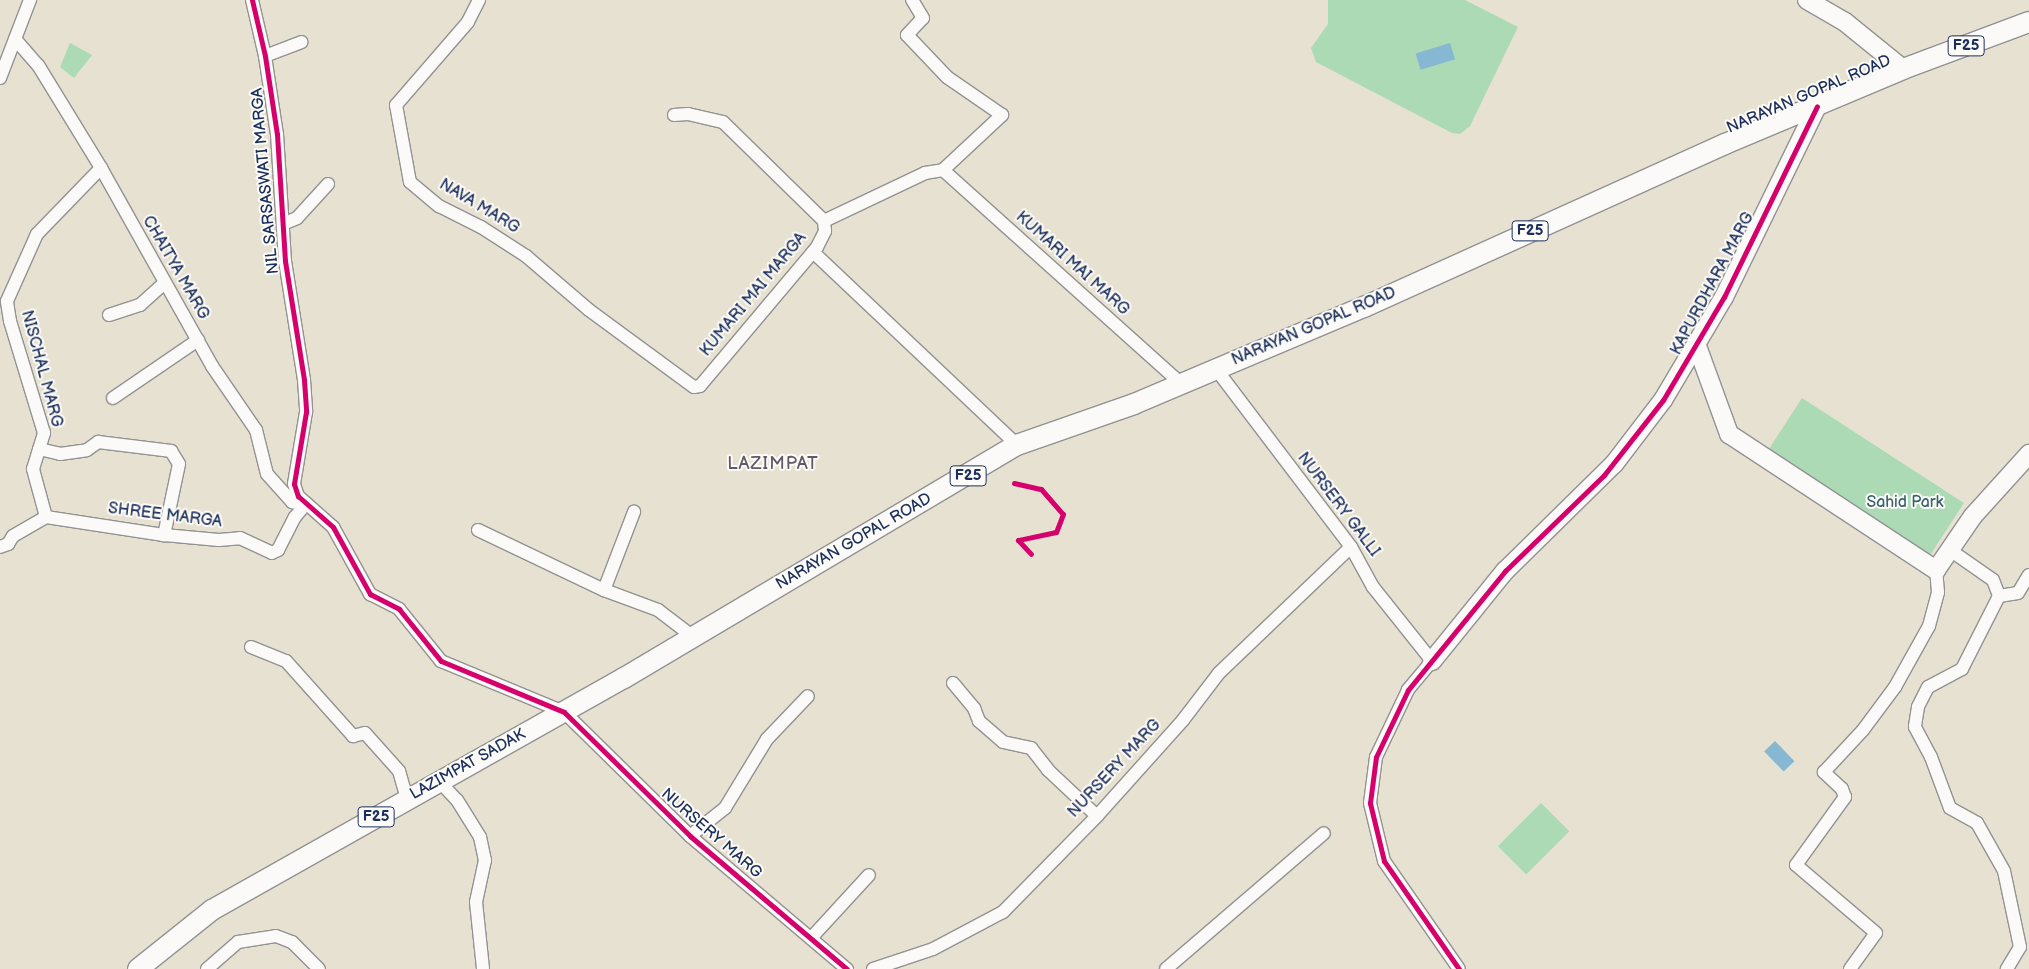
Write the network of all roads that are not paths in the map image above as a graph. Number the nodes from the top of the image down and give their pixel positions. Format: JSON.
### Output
{"nodes":[{"id":1,"x":252,"y":0,"type":"edge"},
{"id":2,"x":479,"y":0,"type":"edge"},
{"id":3,"x":912,"y":0,"type":"edge"},
{"id":4,"x":1807,"y":0,"type":"edge"},
{"id":5,"x":27,"y":1,"type":"edge"},
{"id":6,"x":2029,"y":22,"type":"edge"},
{"id":7,"x":15,"y":39,"type":"junction"},
{"id":8,"x":301,"y":42,"type":"dead end"},
{"id":9,"x":265,"y":56,"type":"junction"},
{"id":10,"x":1903,"y":69,"type":"junction"},
{"id":11,"x":0,"y":78,"type":"edge"},
{"id":12,"x":1817,"y":106,"type":"junction"},
{"id":13,"x":674,"y":115,"type":"dead end"},
{"id":14,"x":101,"y":168,"type":"junction"},
{"id":15,"x":943,"y":170,"type":"junction"},
{"id":16,"x":328,"y":184,"type":"dead end"},
{"id":17,"x":824,"y":221,"type":"junction"},
{"id":18,"x":283,"y":224,"type":"junction"},
{"id":19,"x":813,"y":252,"type":"junction"},
{"id":20,"x":163,"y":284,"type":"junction"},
{"id":21,"x":109,"y":315,"type":"dead end"},
{"id":22,"x":198,"y":340,"type":"junction"},
{"id":23,"x":1697,"y":346,"type":"junction"},
{"id":24,"x":1216,"y":369,"type":"junction"},
{"id":25,"x":1180,"y":383,"type":"junction"},
{"id":26,"x":700,"y":386,"type":"joint"},
{"id":27,"x":113,"y":398,"type":"dead end"},
{"id":28,"x":1017,"y":445,"type":"junction"},
{"id":29,"x":39,"y":450,"type":"junction"},
{"id":30,"x":2029,"y":454,"type":"edge"},
{"id":31,"x":306,"y":504,"type":"junction"},
{"id":32,"x":634,"y":512,"type":"dead end"},
{"id":33,"x":46,"y":517,"type":"junction"},
{"id":34,"x":478,"y":530,"type":"dead end"},
{"id":35,"x":164,"y":535,"type":"junction"},
{"id":36,"x":0,"y":547,"type":"edge"},
{"id":37,"x":1351,"y":547,"type":"junction"},
{"id":38,"x":1950,"y":550,"type":"junction"},
{"id":39,"x":1936,"y":570,"type":"junction"},
{"id":40,"x":2029,"y":575,"type":"edge"},
{"id":41,"x":604,"y":590,"type":"junction"},
{"id":42,"x":1999,"y":596,"type":"junction"},
{"id":43,"x":692,"y":636,"type":"junction"},
{"id":44,"x":251,"y":646,"type":"dead end"},
{"id":45,"x":1432,"y":661,"type":"junction"},
{"id":46,"x":624,"y":678,"type":"joint"},
{"id":47,"x":953,"y":683,"type":"dead end"},
{"id":48,"x":808,"y":696,"type":"dead end"},
{"id":49,"x":564,"y":712,"type":"junction"},
{"id":50,"x":439,"y":781,"type":"junction"},
{"id":51,"x":407,"y":799,"type":"junction"},
{"id":52,"x":1097,"y":816,"type":"junction"},
{"id":53,"x":1324,"y":833,"type":"dead end"},
{"id":54,"x":690,"y":836,"type":"junction"},
{"id":55,"x":870,"y":875,"type":"dead end"},
{"id":56,"x":812,"y":937,"type":"junction"},
{"id":57,"x":138,"y":969,"type":"edge"},
{"id":58,"x":206,"y":969,"type":"edge"},
{"id":59,"x":319,"y":969,"type":"edge"},
{"id":60,"x":483,"y":969,"type":"edge"},
{"id":61,"x":847,"y":969,"type":"edge"},
{"id":62,"x":873,"y":969,"type":"edge"},
{"id":63,"x":1166,"y":969,"type":"edge"},
{"id":64,"x":1459,"y":969,"type":"edge"},
{"id":65,"x":1850,"y":969,"type":"edge"},
{"id":66,"x":2007,"y":969,"type":"edge"}],
"edges":[{"from":1,"to":9,"type":"street","name":"NIL SARSASWATI MARGA"},
{"from":2,"to":26,"type":"street","name":"NAVA MARG"},
{"from":3,"to":15,"type":"street"},
{"from":4,"to":10,"type":"street"},
{"from":5,"to":7,"type":"street"},
{"from":6,"to":10,"type":"main road","name":"NARAYAN GOPAL ROAD","number":"F25"},
{"from":7,"to":11,"type":"street"},
{"from":7,"to":14,"type":"street","name":"CHAITYA MARG"},
{"from":8,"to":9,"type":"street"},
{"from":9,"to":18,"type":"street","name":"NIL SARSASWATI MARGA"},
{"from":10,"to":12,"type":"main road","name":"NARAYAN GOPAL ROAD","number":"F25"},
{"from":12,"to":23,"type":"street","name":"KAPURDHARA MARG"},
{"from":12,"to":24,"type":"main road","name":"NARAYAN GOPAL ROAD","number":"F25"},
{"from":13,"to":17,"type":"street"},
{"from":14,"to":20,"type":"street","name":"CHAITYA MARG"},
{"from":14,"to":29,"type":"street","name":"NISCHAL MARG"},
{"from":15,"to":17,"type":"street"},
{"from":15,"to":25,"type":"street","name":"KUMARI MAI MARG"},
{"from":16,"to":18,"type":"street","name":"NIL SARSASWATI MARGA"},
{"from":17,"to":19,"type":"street","name":"KUMARI MAI MARGA"},
{"from":18,"to":31,"type":"street","name":"NIL SARSASWATI MARGA"},
{"from":19,"to":26,"type":"street","name":"KUMARI MAI MARGA"},
{"from":19,"to":28,"type":"street"},
{"from":20,"to":21,"type":"street"},
{"from":20,"to":22,"type":"street","name":"CHAITYA MARG"},
{"from":22,"to":27,"type":"street"},
{"from":22,"to":31,"type":"street","name":"CHAITYA MARG"},
{"from":23,"to":39,"type":"street"},
{"from":23,"to":45,"type":"street","name":"KAPURDHARA MARG"},
{"from":24,"to":25,"type":"main road","name":"NARAYAN GOPAL ROAD","number":"F25"},
{"from":24,"to":37,"type":"street","name":"NURSERY GALLI"},
{"from":25,"to":28,"type":"main road","name":"NARAYAN GOPAL ROAD","number":"F25"},
{"from":28,"to":43,"type":"main road","name":"NARAYAN GOPAL ROAD","number":"F25"},
{"from":29,"to":33,"type":"street","name":"NISCHAL MARG"},
{"from":29,"to":35,"type":"street"},
{"from":30,"to":38,"type":"street"},
{"from":31,"to":35,"type":"street","name":"SHREE MARGA"},
{"from":31,"to":49,"type":"street"},
{"from":32,"to":41,"type":"street"},
{"from":33,"to":35,"type":"street","name":"SHREE MARGA"},
{"from":33,"to":36,"type":"street"},
{"from":34,"to":41,"type":"street"},
{"from":37,"to":45,"type":"street","name":"NURSERY GALLI"},
{"from":37,"to":52,"type":"street","name":"NURSERY MARG"},
{"from":38,"to":39,"type":"street"},
{"from":38,"to":42,"type":"street"},
{"from":39,"to":65,"type":"street"},
{"from":40,"to":42,"type":"street"},
{"from":41,"to":43,"type":"street"},
{"from":42,"to":66,"type":"street"},
{"from":43,"to":46,"type":"main road","name":"NARAYAN GOPAL ROAD","number":"F25"},
{"from":44,"to":51,"type":"street"},
{"from":45,"to":64,"type":"street"},
{"from":46,"to":49,"type":"main road","name":"LAZIMPAT SADAK","number":"F25"},
{"from":47,"to":52,"type":"street"},
{"from":48,"to":54,"type":"street"},
{"from":49,"to":50,"type":"main road","name":"LAZIMPAT SADAK","number":"F25"},
{"from":49,"to":54,"type":"street","name":"NURSERY MARG"},
{"from":50,"to":51,"type":"main road","name":"LAZIMPAT SADAK","number":"F25"},
{"from":50,"to":60,"type":"street"},
{"from":51,"to":57,"type":"main road","name":"LAZIMPAT SADAK","number":"F25"},
{"from":52,"to":62,"type":"street","name":"NURSERY MARG"},
{"from":53,"to":63,"type":"street"},
{"from":54,"to":56,"type":"street","name":"NURSERY MARG"},
{"from":55,"to":56,"type":"street"},
{"from":56,"to":61,"type":"street","name":"NURSERY MARG"},
{"from":58,"to":59,"type":"street"}]}
